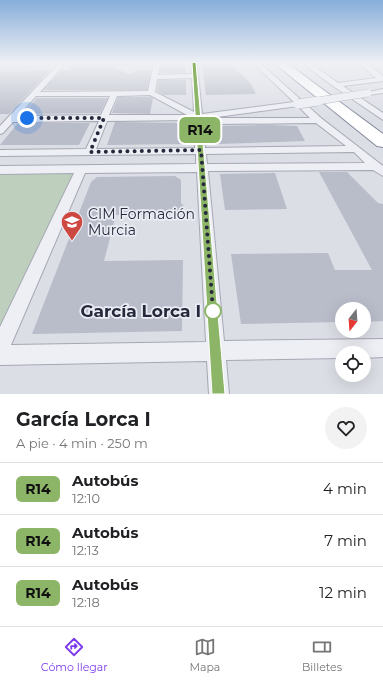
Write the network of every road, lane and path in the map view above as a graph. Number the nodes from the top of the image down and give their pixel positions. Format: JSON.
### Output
{"nodes":[{"id":1,"x":46,"y":81,"type":"edge"},
{"id":2,"x":153,"y":81,"type":"edge"},
{"id":3,"x":196,"y":81,"type":"edge"},
{"id":4,"x":276,"y":81,"type":"edge"},
{"id":5,"x":303,"y":81,"type":"edge"},
{"id":6,"x":319,"y":81,"type":"edge"},
{"id":7,"x":328,"y":81,"type":"edge"},
{"id":8,"x":363,"y":81,"type":"edge"},
{"id":9,"x":335,"y":85,"type":"junction"},
{"id":10,"x":383,"y":91,"type":"edge"},
{"id":11,"x":150,"y":93,"type":"junction"},
{"id":12,"x":34,"y":94,"type":"junction"},
{"id":13,"x":114,"y":94,"type":"junction"},
{"id":14,"x":373,"y":110,"type":"junction"},
{"id":15,"x":383,"y":110,"type":"edge"},
{"id":16,"x":383,"y":117,"type":"edge"},
{"id":17,"x":11,"y":118,"type":"junction"},
{"id":18,"x":104,"y":118,"type":"junction"},
{"id":19,"x":199,"y":119,"type":"junction"},
{"id":20,"x":318,"y":120,"type":"junction"},
{"id":21,"x":383,"y":129,"type":"edge"},
{"id":22,"x":0,"y":131,"type":"edge"},
{"id":23,"x":383,"y":142,"type":"edge"},
{"id":24,"x":201,"y":150,"type":"junction"},
{"id":25,"x":356,"y":150,"type":"junction"},
{"id":26,"x":90,"y":152,"type":"junction"},
{"id":27,"x":0,"y":153,"type":"edge"},
{"id":28,"x":202,"y":168,"type":"junction"},
{"id":29,"x":81,"y":169,"type":"junction"},
{"id":30,"x":379,"y":169,"type":"edge"},
{"id":31,"x":0,"y":170,"type":"edge"},
{"id":32,"x":0,"y":348,"type":"edge"},
{"id":33,"x":383,"y":348,"type":"edge"},
{"id":34,"x":216,"y":352,"type":"junction"},
{"id":35,"x":0,"y":355,"type":"edge"},
{"id":36,"x":219,"y":394,"type":"edge"}],
"edges":[{"from":1,"to":12,"type":"street"},
{"from":2,"to":11,"type":"street"},
{"from":3,"to":19,"type":"street"},
{"from":4,"to":20,"type":"street"},
{"from":5,"to":23,"type":"highway"},
{"from":6,"to":21,"type":"highway"},
{"from":7,"to":9,"type":"street"},
{"from":8,"to":9,"type":"street"},
{"from":9,"to":14,"type":"street"},
{"from":10,"to":19,"type":"street","bridge":true},
{"from":11,"to":13,"type":"street"},
{"from":11,"to":19,"type":"street"},
{"from":12,"to":13,"type":"street"},
{"from":12,"to":17,"type":"street"},
{"from":13,"to":18,"type":"street"},
{"from":14,"to":15,"type":"street"},
{"from":14,"to":16,"type":"street"},
{"from":17,"to":18,"type":"street"},
{"from":17,"to":22,"type":"street"},
{"from":18,"to":19,"type":"street"},
{"from":18,"to":26,"type":"street"},
{"from":19,"to":20,"type":"street"},
{"from":19,"to":24,"type":"street"},
{"from":20,"to":25,"type":"street"},
{"from":24,"to":25,"type":"street"},
{"from":24,"to":26,"type":"street"},
{"from":24,"to":28,"type":"street"},
{"from":25,"to":30,"type":"street"},
{"from":26,"to":27,"type":"street"},
{"from":28,"to":29,"type":"street"},
{"from":28,"to":30,"type":"street"},
{"from":28,"to":34,"type":"street"},
{"from":29,"to":31,"type":"street"},
{"from":29,"to":32,"type":"street"},
{"from":33,"to":34,"type":"street"},
{"from":34,"to":35,"type":"street"},
{"from":34,"to":36,"type":"street"}]}
